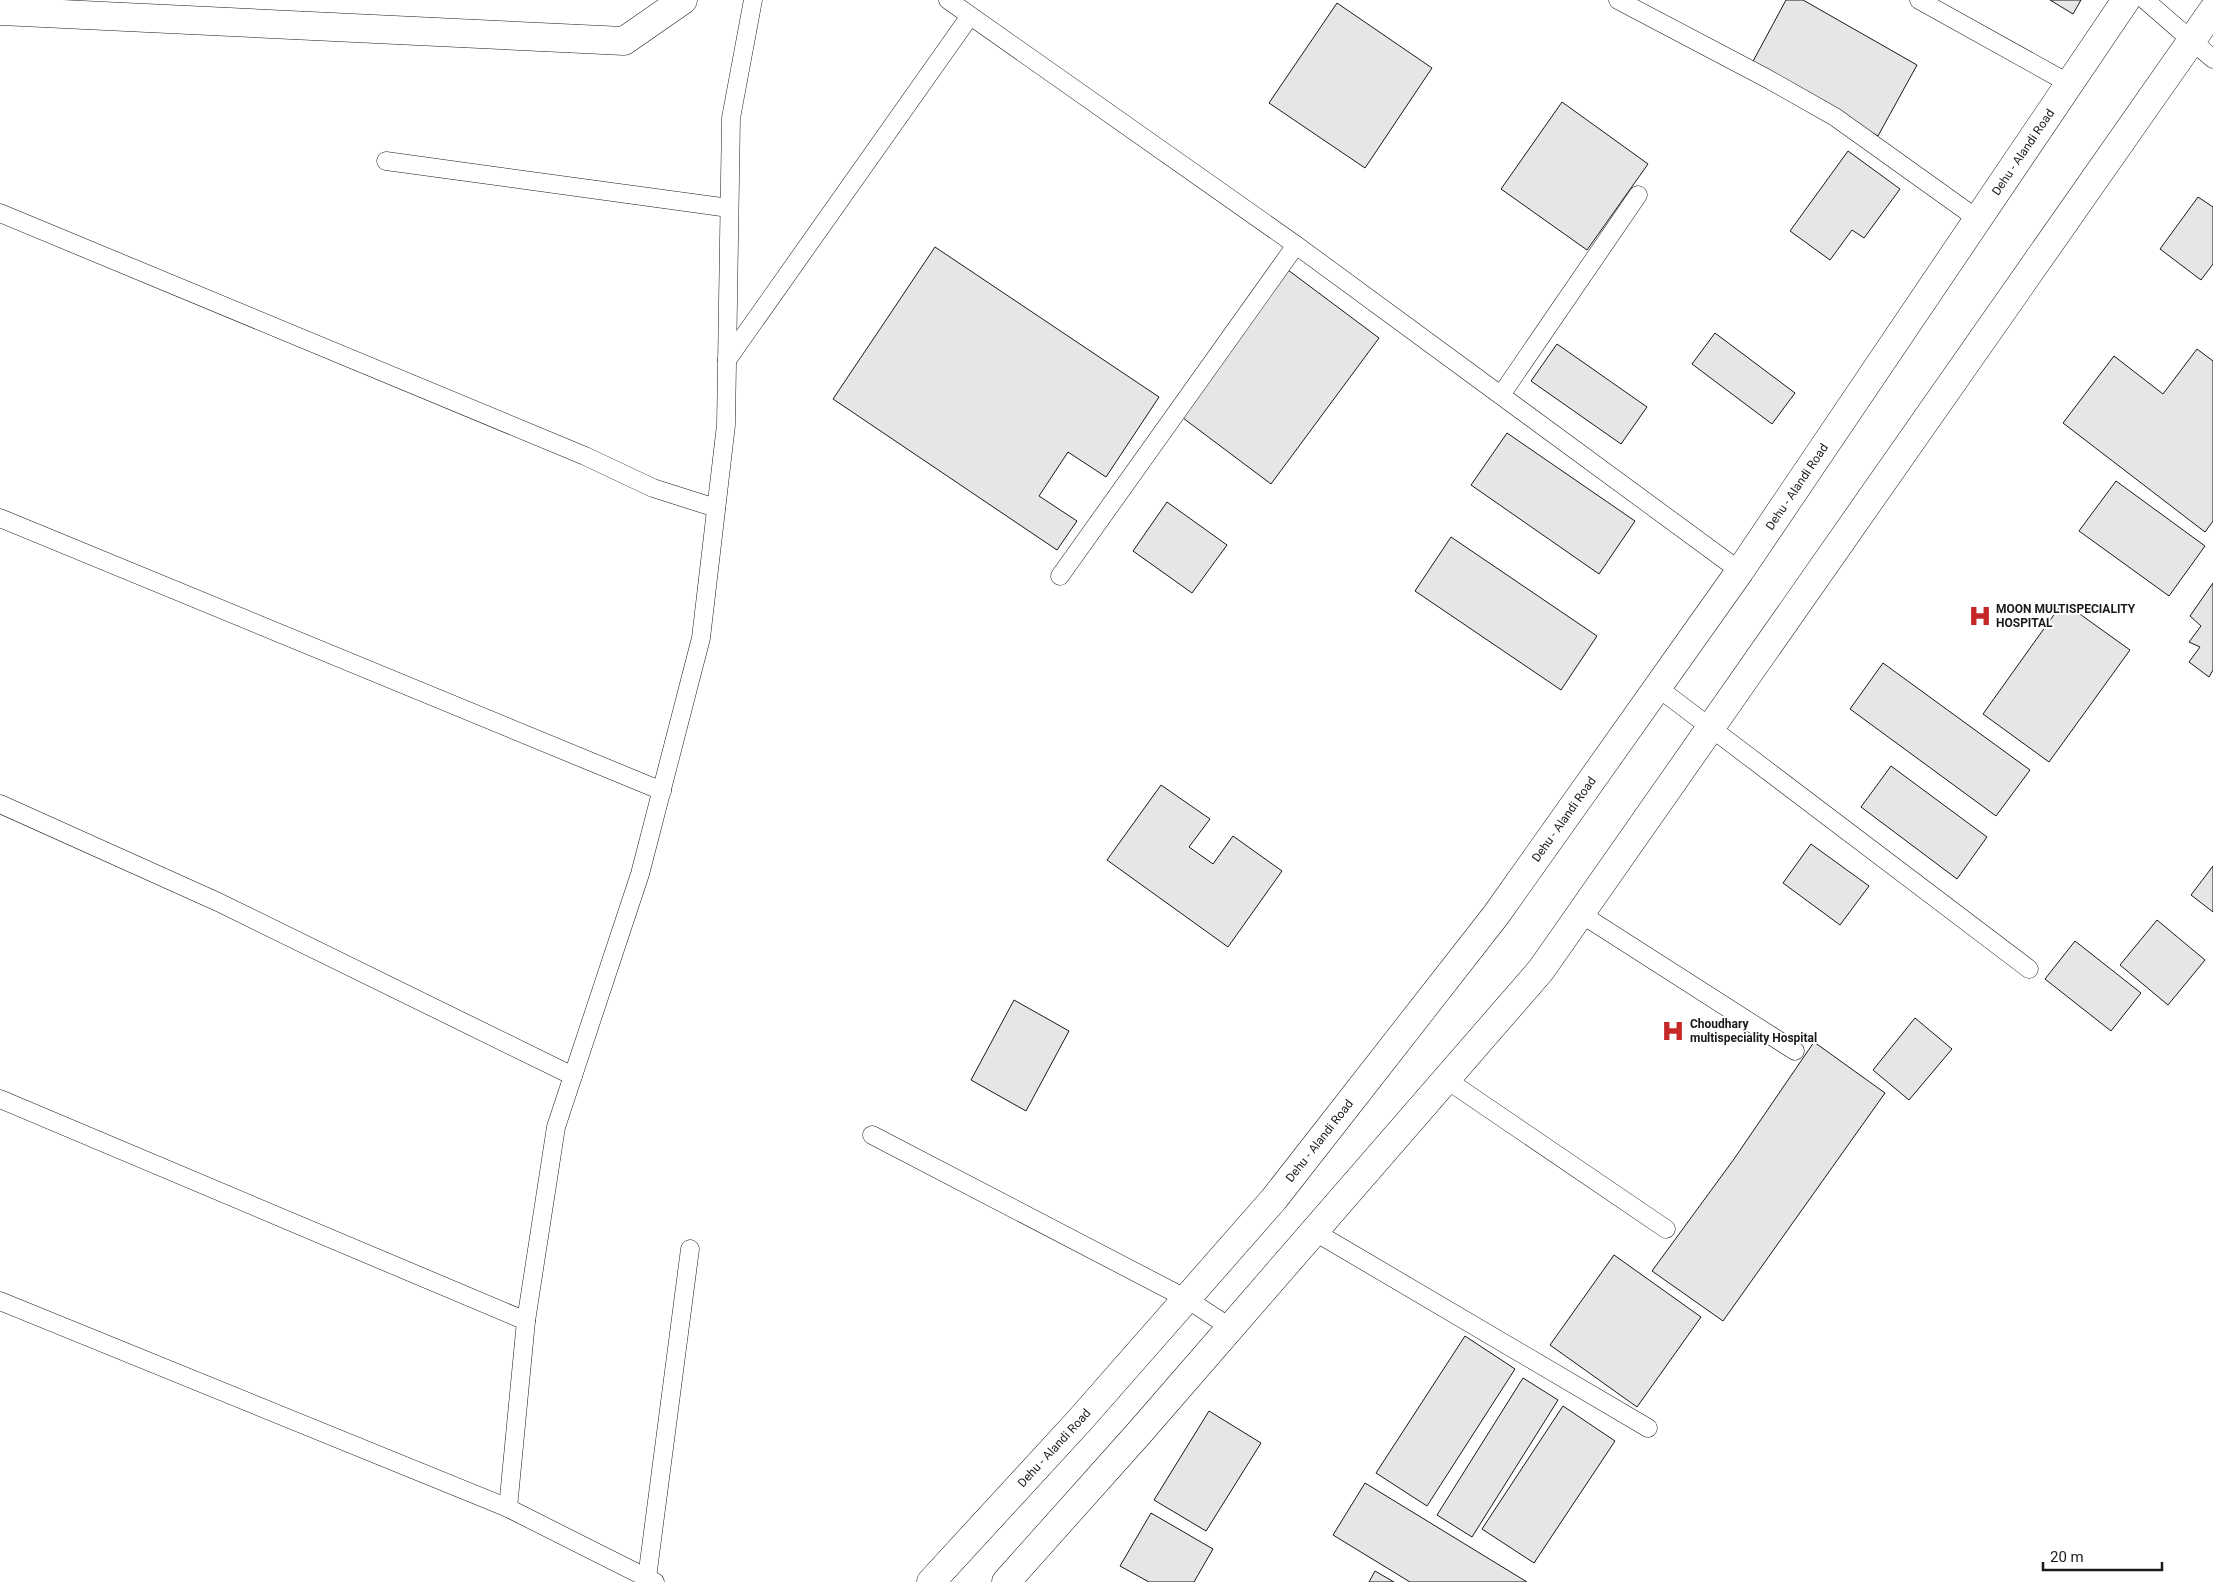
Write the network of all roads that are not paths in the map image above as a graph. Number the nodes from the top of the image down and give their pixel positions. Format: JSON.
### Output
{"nodes":[{"id":1,"x":683,"y":0,"type":"edge"},
{"id":2,"x":753,"y":0,"type":"edge"},
{"id":3,"x":948,"y":0,"type":"edge"},
{"id":4,"x":1618,"y":0,"type":"edge"},
{"id":5,"x":1919,"y":0,"type":"edge"},
{"id":6,"x":2126,"y":0,"type":"edge"},
{"id":7,"x":2145,"y":0,"type":"edge"},
{"id":8,"x":2213,"y":10,"type":"edge"},
{"id":9,"x":0,"y":12,"type":"edge"},
{"id":10,"x":970,"y":16,"type":"junction"},
{"id":11,"x":2191,"y":42,"type":"junction"},
{"id":12,"x":2213,"y":59,"type":"edge"},
{"id":13,"x":2070,"y":84,"type":"junction"},
{"id":14,"x":386,"y":161,"type":"dead end"},
{"id":15,"x":1638,"y":195,"type":"dead end"},
{"id":16,"x":729,"y":208,"type":"junction"},
{"id":17,"x":0,"y":214,"type":"edge"},
{"id":18,"x":1978,"y":220,"type":"junction"},
{"id":19,"x":1296,"y":245,"type":"junction"},
{"id":20,"x":727,"y":360,"type":"junction"},
{"id":21,"x":1501,"y":395,"type":"junction"},
{"id":22,"x":716,"y":508,"type":"junction"},
{"id":23,"x":0,"y":518,"type":"edge"},
{"id":24,"x":1740,"y":570,"type":"junction"},
{"id":25,"x":1060,"y":576,"type":"dead end"},
{"id":26,"x":1658,"y":687,"type":"junction"},
{"id":27,"x":1711,"y":728,"type":"junction"},
{"id":28,"x":662,"y":791,"type":"junction"},
{"id":29,"x":0,"y":804,"type":"edge"},
{"id":30,"x":1581,"y":914,"type":"junction"},
{"id":31,"x":2029,"y":969,"type":"dead end"},
{"id":32,"x":1795,"y":1051,"type":"dead end"},
{"id":33,"x":573,"y":1076,"type":"junction"},
{"id":34,"x":1447,"y":1080,"type":"junction"},
{"id":35,"x":0,"y":1099,"type":"edge"},
{"id":36,"x":872,"y":1135,"type":"dead end"},
{"id":37,"x":1666,"y":1229,"type":"dead end"},
{"id":38,"x":1315,"y":1232,"type":"junction"},
{"id":39,"x":690,"y":1249,"type":"dead end"},
{"id":40,"x":1187,"y":1299,"type":"junction"},
{"id":41,"x":0,"y":1301,"type":"edge"},
{"id":42,"x":526,"y":1321,"type":"junction"},
{"id":43,"x":1232,"y":1328,"type":"junction"},
{"id":44,"x":1648,"y":1428,"type":"dead end"},
{"id":45,"x":508,"y":1508,"type":"junction"},
{"id":46,"x":651,"y":1580,"type":"edge"},
{"id":47,"x":930,"y":1582,"type":"edge"},
{"id":48,"x":1006,"y":1582,"type":"edge"}],
"edges":[{"from":1,"to":9,"type":"main road"},
{"from":2,"to":16,"type":"lane"},
{"from":3,"to":10,"type":"lane"},
{"from":4,"to":18,"type":"lane"},
{"from":5,"to":13,"type":"lane"},
{"from":6,"to":13,"type":"main road","name":"Dehu - Alandi Road"},
{"from":7,"to":11,"type":"lane"},
{"from":8,"to":11,"type":"main road"},
{"from":10,"to":19,"type":"lane"},
{"from":10,"to":20,"type":"lane"},
{"from":11,"to":12,"type":"lane"},
{"from":11,"to":27,"type":"main road"},
{"from":13,"to":18,"type":"main road","name":"Dehu - Alandi Road"},
{"from":14,"to":16,"type":"lane"},
{"from":15,"to":21,"type":"lane"},
{"from":16,"to":20,"type":"lane"},
{"from":17,"to":22,"type":"lane"},
{"from":18,"to":24,"type":"main road","name":"Dehu - Alandi Road"},
{"from":19,"to":21,"type":"lane"},
{"from":19,"to":25,"type":"lane"},
{"from":20,"to":22,"type":"lane"},
{"from":21,"to":24,"type":"lane"},
{"from":22,"to":28,"type":"lane"},
{"from":23,"to":28,"type":"lane"},
{"from":24,"to":26,"type":"main road","name":"Dehu - Alandi Road"},
{"from":26,"to":27,"type":"lane"},
{"from":26,"to":40,"type":"main road","name":"Dehu - Alandi Road"},
{"from":27,"to":30,"type":"main road"},
{"from":27,"to":31,"type":"lane"},
{"from":28,"to":33,"type":"lane"},
{"from":29,"to":33,"type":"lane"},
{"from":30,"to":32,"type":"lane"},
{"from":30,"to":34,"type":"main road"},
{"from":33,"to":42,"type":"lane"},
{"from":34,"to":37,"type":"lane"},
{"from":34,"to":38,"type":"main road"},
{"from":35,"to":42,"type":"lane"},
{"from":36,"to":40,"type":"lane"},
{"from":38,"to":43,"type":"main road"},
{"from":38,"to":44,"type":"lane"},
{"from":39,"to":46,"type":"lane"},
{"from":40,"to":43,"type":"lane"},
{"from":40,"to":47,"type":"main road","name":"Dehu - Alandi Road"},
{"from":41,"to":45,"type":"lane"},
{"from":42,"to":45,"type":"lane"},
{"from":43,"to":48,"type":"main road"},
{"from":45,"to":46,"type":"lane"}]}
